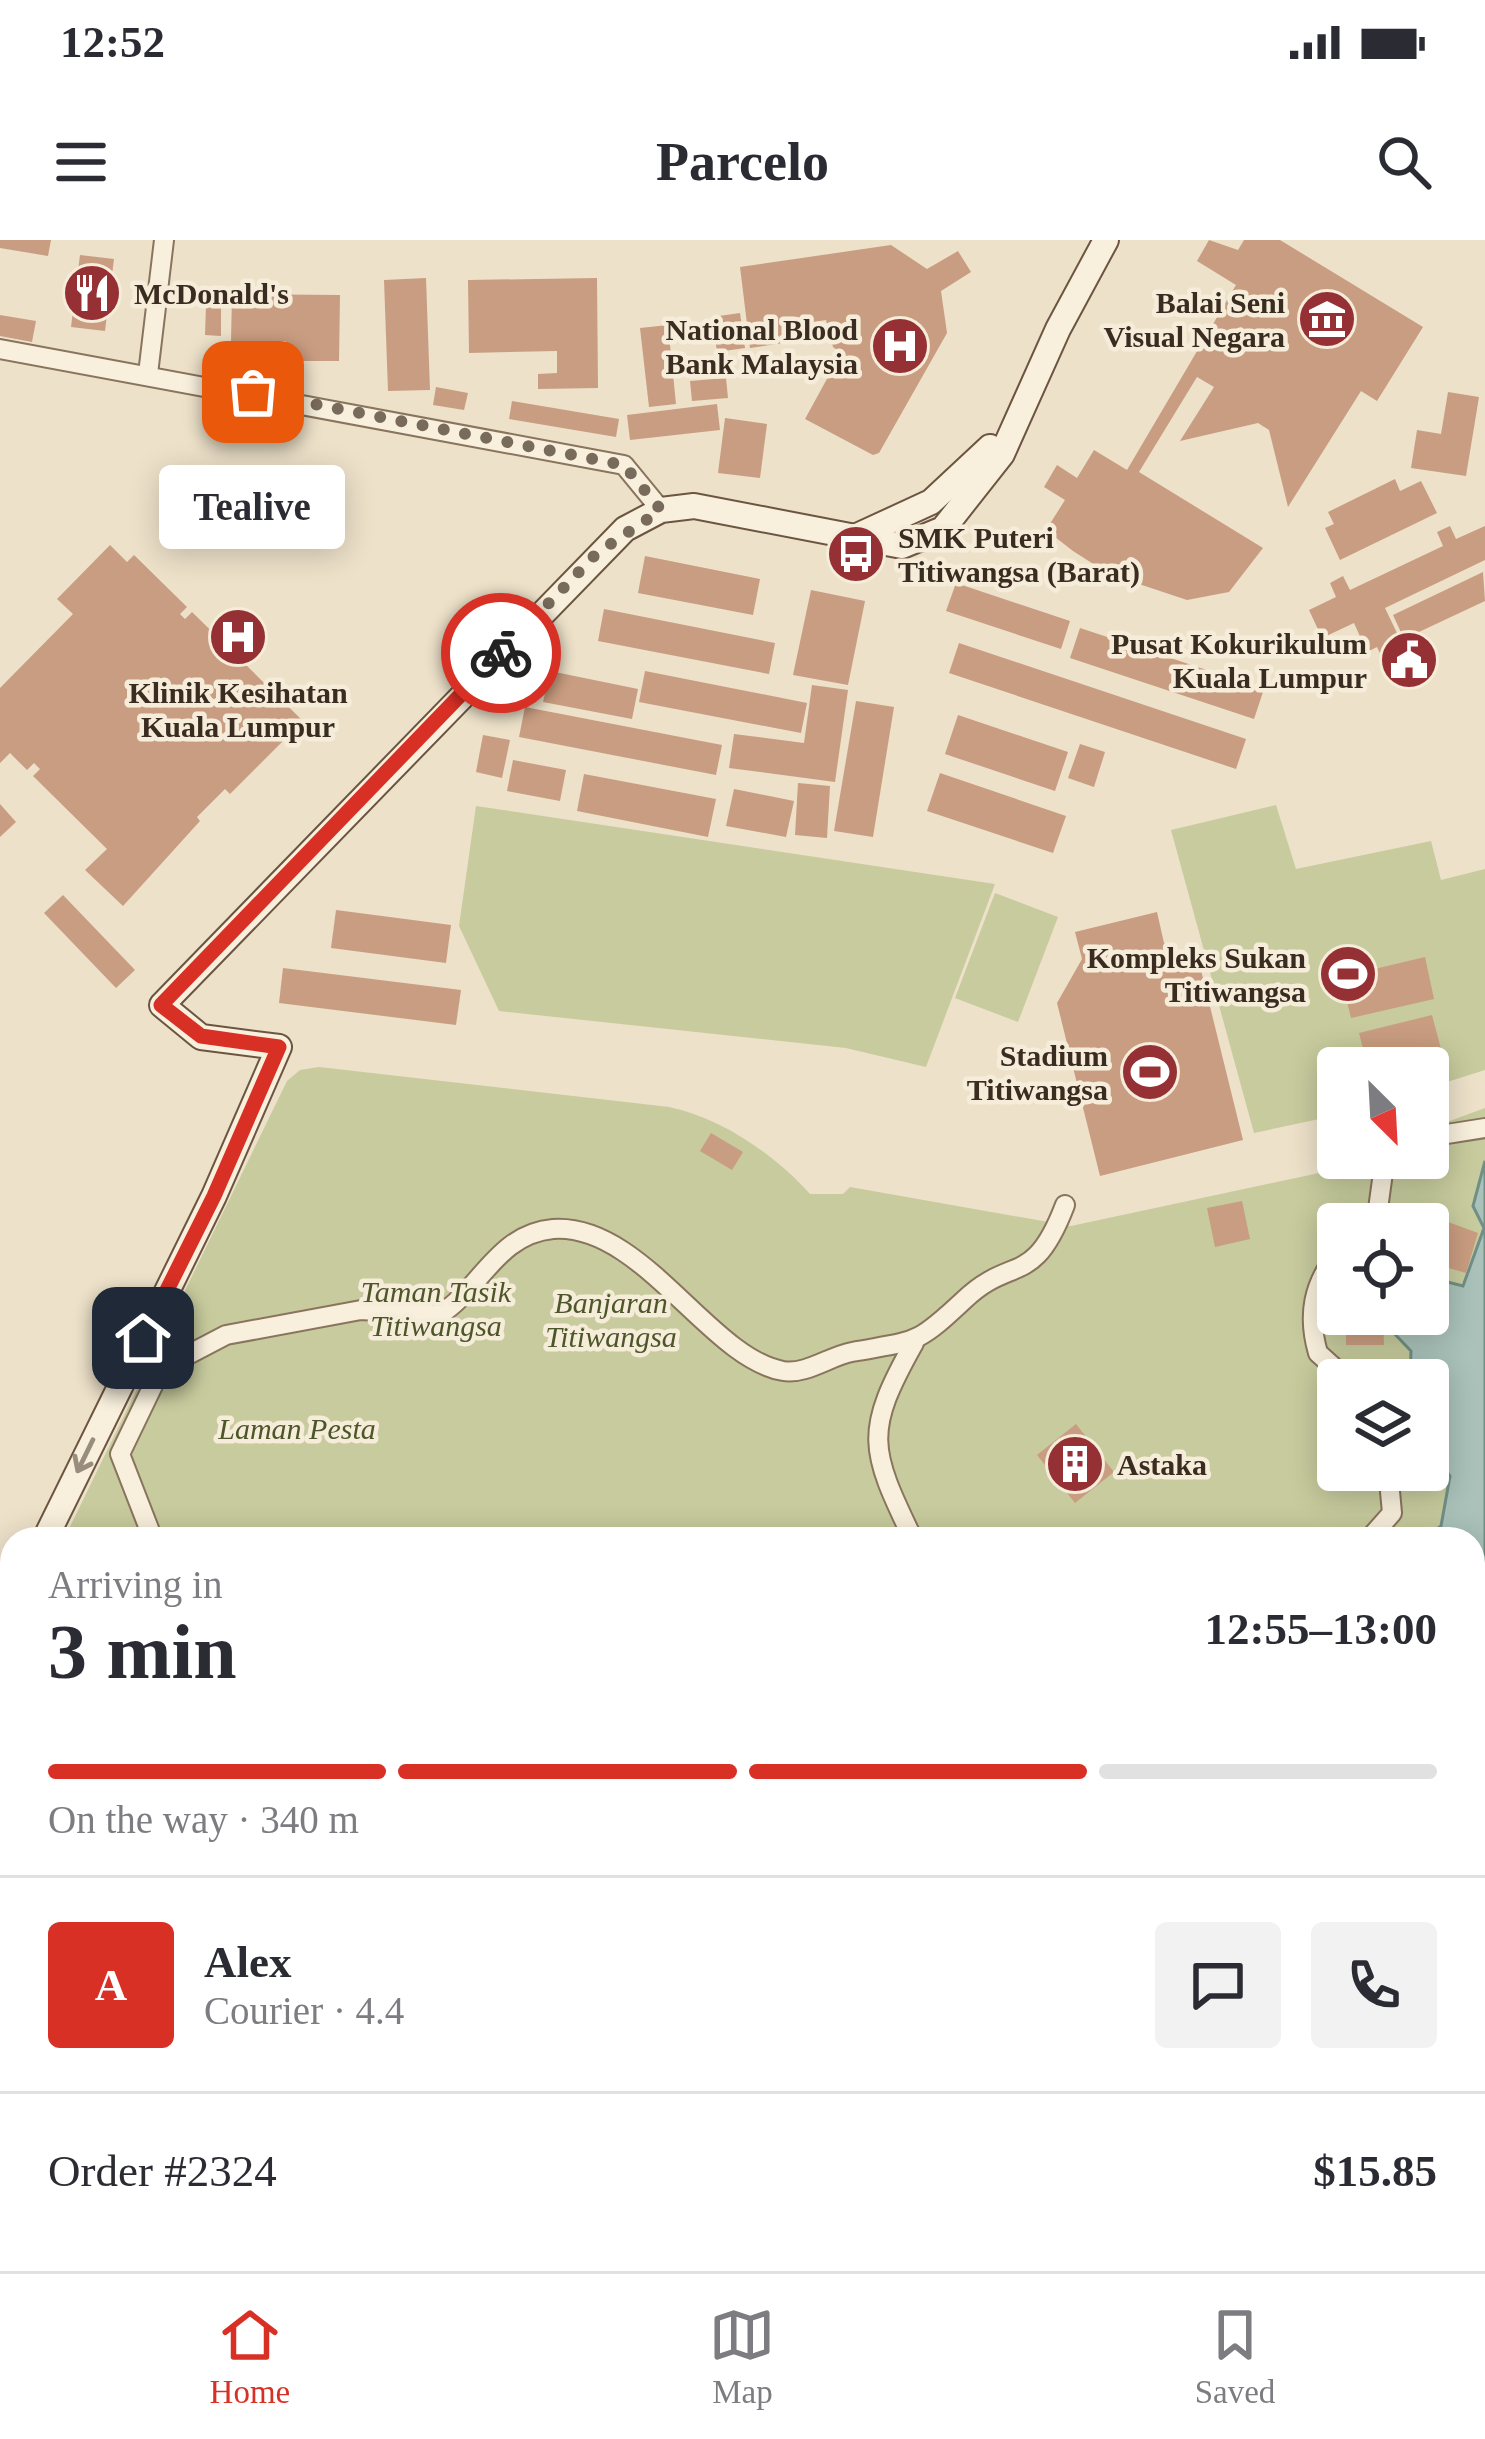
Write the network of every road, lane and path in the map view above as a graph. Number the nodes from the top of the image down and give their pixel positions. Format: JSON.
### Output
{"nodes":[{"id":1,"x":164,"y":240,"type":"edge"},
{"id":2,"x":1106,"y":240,"type":"edge"},
{"id":3,"x":0,"y":349,"type":"edge"},
{"id":4,"x":148,"y":374,"type":"junction"},
{"id":5,"x":1020,"y":411,"type":"junction"},
{"id":6,"x":661,"y":510,"type":"junction"},
{"id":7,"x":902,"y":518,"type":"junction"},
{"id":8,"x":855,"y":537,"type":"junction"},
{"id":9,"x":911,"y":543,"type":"junction"},
{"id":10,"x":1485,"y":1128,"type":"edge"},
{"id":11,"x":1449,"y":1134,"type":"edge"},
{"id":12,"x":1065,"y":1204,"type":"dead end"},
{"id":13,"x":1317,"y":1287,"type":"edge"},
{"id":14,"x":914,"y":1343,"type":"junction"},
{"id":15,"x":1326,"y":1359,"type":"edge"},
{"id":16,"x":1390,"y":1491,"type":"edge"},
{"id":17,"x":51,"y":1527,"type":"edge"},
{"id":18,"x":148,"y":1527,"type":"edge"},
{"id":19,"x":907,"y":1527,"type":"edge"},
{"id":20,"x":1380,"y":1527,"type":"edge"}],
"edges":[{"from":1,"to":4,"type":"street"},
{"from":2,"to":5,"type":"street"},
{"from":3,"to":4,"type":"street"},
{"from":4,"to":6,"type":"street"},
{"from":5,"to":7,"type":"street"},
{"from":5,"to":9,"type":"street"},
{"from":6,"to":8,"type":"street"},
{"from":6,"to":17,"type":"street","one_way":true},
{"from":7,"to":8,"type":"street"},
{"from":7,"to":9,"type":"street"},
{"from":8,"to":9,"type":"street"},
{"from":10,"to":11,"type":"street"},
{"from":12,"to":14,"type":"street"},
{"from":13,"to":15,"type":"street"},
{"from":14,"to":18,"type":"street"},
{"from":14,"to":19,"type":"street"},
{"from":16,"to":20,"type":"street"}]}
